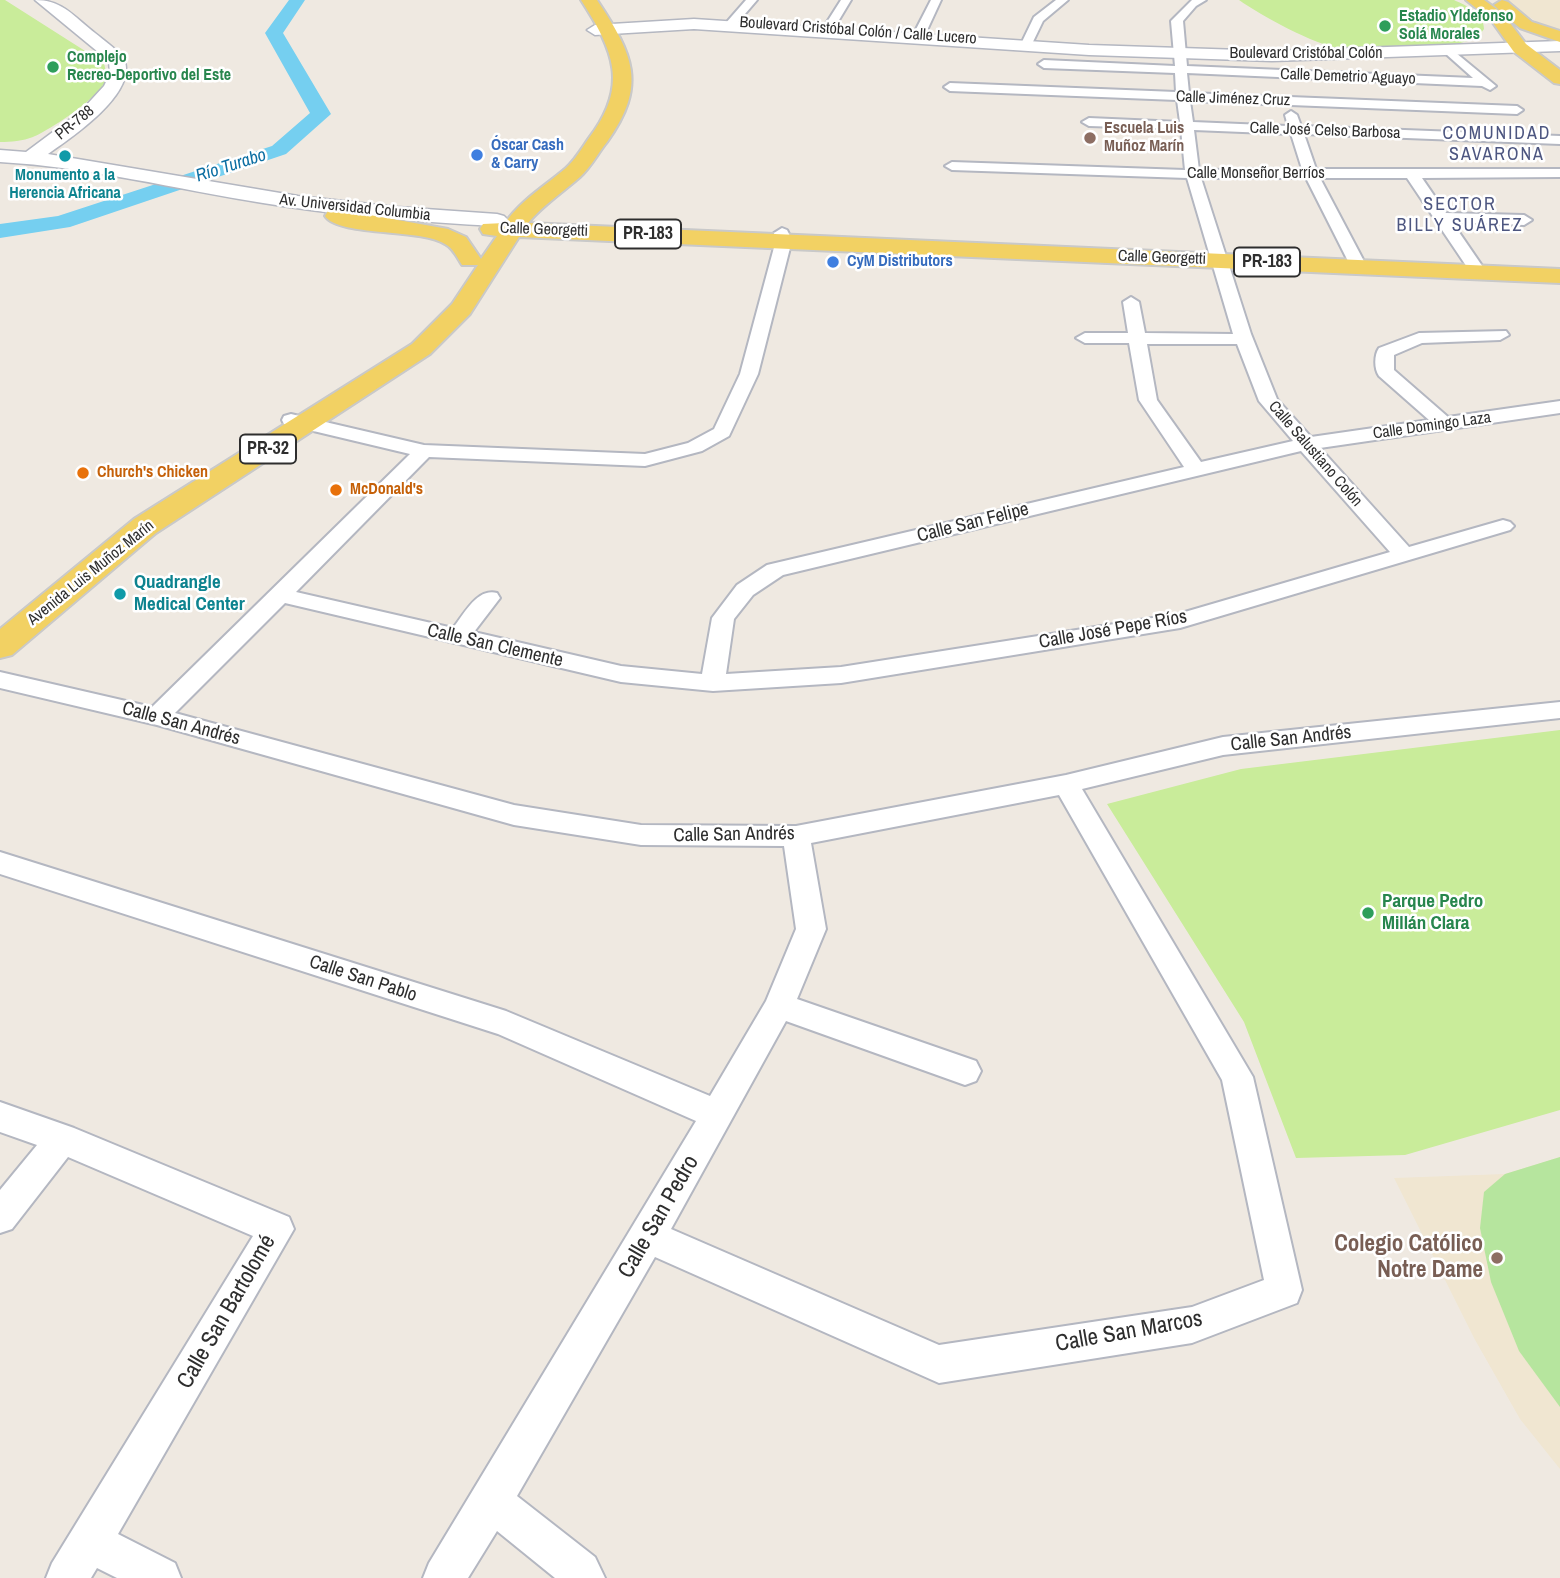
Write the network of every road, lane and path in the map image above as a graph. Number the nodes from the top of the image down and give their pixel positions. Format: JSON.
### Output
{"nodes":[{"id":1,"x":578,"y":0,"type":"edge"},
{"id":2,"x":589,"y":0,"type":"edge"},
{"id":3,"x":752,"y":0,"type":"edge"},
{"id":4,"x":846,"y":0,"type":"edge"},
{"id":5,"x":936,"y":0,"type":"edge"},
{"id":6,"x":1063,"y":0,"type":"edge"},
{"id":7,"x":1201,"y":0,"type":"edge"},
{"id":8,"x":1474,"y":0,"type":"edge"},
{"id":9,"x":1494,"y":0,"type":"edge"},
{"id":10,"x":35,"y":4,"type":"edge"},
{"id":11,"x":730,"y":24,"type":"junction"},
{"id":12,"x":600,"y":28,"type":"junction"},
{"id":13,"x":1508,"y":30,"type":"junction"},
{"id":14,"x":827,"y":31,"type":"junction"},
{"id":15,"x":1539,"y":31,"type":"junction"},
{"id":16,"x":918,"y":37,"type":"junction"},
{"id":17,"x":1560,"y":37,"type":"edge"},
{"id":18,"x":1027,"y":44,"type":"junction"},
{"id":19,"x":1560,"y":46,"type":"edge"},
{"id":20,"x":1520,"y":48,"type":"junction"},
{"id":21,"x":1450,"y":52,"type":"junction"},
{"id":22,"x":1179,"y":53,"type":"junction"},
{"id":23,"x":1272,"y":56,"type":"junction"},
{"id":24,"x":1306,"y":56,"type":"junction"},
{"id":25,"x":1044,"y":64,"type":"dead end"},
{"id":26,"x":1180,"y":70,"type":"junction"},
{"id":27,"x":623,"y":72,"type":"junction"},
{"id":28,"x":1277,"y":74,"type":"junction"},
{"id":29,"x":1330,"y":76,"type":"junction"},
{"id":30,"x":1560,"y":79,"type":"edge"},
{"id":31,"x":1485,"y":82,"type":"junction"},
{"id":32,"x":950,"y":87,"type":"dead end"},
{"id":33,"x":1183,"y":97,"type":"junction"},
{"id":34,"x":1286,"y":101,"type":"junction"},
{"id":35,"x":603,"y":105,"type":"junction"},
{"id":36,"x":1526,"y":117,"type":"junction"},
{"id":37,"x":1089,"y":122,"type":"dead end"},
{"id":38,"x":1187,"y":126,"type":"junction"},
{"id":39,"x":1296,"y":130,"type":"junction"},
{"id":40,"x":1558,"y":142,"type":"edge"},
{"id":41,"x":587,"y":155,"type":"junction"},
{"id":42,"x":0,"y":156,"type":"edge"},
{"id":43,"x":31,"y":157,"type":"junction"},
{"id":44,"x":952,"y":166,"type":"dead end"},
{"id":45,"x":1560,"y":173,"type":"edge"},
{"id":46,"x":1193,"y":174,"type":"junction"},
{"id":47,"x":1311,"y":174,"type":"junction"},
{"id":48,"x":1412,"y":174,"type":"junction"},
{"id":49,"x":214,"y":189,"type":"junction"},
{"id":50,"x":336,"y":216,"type":"junction"},
{"id":51,"x":1443,"y":217,"type":"junction"},
{"id":52,"x":1524,"y":220,"type":"dead end"},
{"id":53,"x":504,"y":225,"type":"junction"},
{"id":54,"x":783,"y":236,"type":"junction"},
{"id":55,"x":470,"y":260,"type":"junction"},
{"id":56,"x":1220,"y":260,"type":"junction"},
{"id":57,"x":1359,"y":267,"type":"junction"},
{"id":58,"x":1479,"y":272,"type":"junction"},
{"id":59,"x":1560,"y":276,"type":"edge"},
{"id":60,"x":1131,"y":302,"type":"dead end"},
{"id":61,"x":1500,"y":335,"type":"dead end"},
{"id":62,"x":1085,"y":338,"type":"dead end"},
{"id":63,"x":1138,"y":338,"type":"junction"},
{"id":64,"x":1244,"y":339,"type":"junction"},
{"id":65,"x":1560,"y":407,"type":"edge"},
{"id":66,"x":299,"y":422,"type":"junction"},
{"id":67,"x":1444,"y":424,"type":"junction"},
{"id":68,"x":1304,"y":444,"type":"junction"},
{"id":69,"x":424,"y":451,"type":"junction"},
{"id":70,"x":1196,"y":469,"type":"junction"},
{"id":71,"x":1503,"y":526,"type":"dead end"},
{"id":72,"x":1405,"y":556,"type":"junction"},
{"id":73,"x":280,"y":595,"type":"junction"},
{"id":74,"x":489,"y":598,"type":"dead end"},
{"id":75,"x":0,"y":625,"type":"edge"},
{"id":76,"x":458,"y":637,"type":"junction"},
{"id":77,"x":0,"y":647,"type":"edge"},
{"id":78,"x":0,"y":680,"type":"edge"},
{"id":79,"x":713,"y":683,"type":"junction"},
{"id":80,"x":1560,"y":710,"type":"edge"},
{"id":81,"x":157,"y":717,"type":"junction"},
{"id":82,"x":1066,"y":783,"type":"junction"},
{"id":83,"x":796,"y":835,"type":"junction"},
{"id":84,"x":0,"y":863,"type":"edge"},
{"id":85,"x":779,"y":1006,"type":"junction"},
{"id":86,"x":965,"y":1071,"type":"dead end"},
{"id":87,"x":718,"y":1115,"type":"junction"},
{"id":88,"x":0,"y":1117,"type":"edge"},
{"id":89,"x":62,"y":1139,"type":"junction"},
{"id":90,"x":0,"y":1217,"type":"edge"},
{"id":91,"x":648,"y":1236,"type":"junction"},
{"id":92,"x":492,"y":1501,"type":"junction"},
{"id":93,"x":90,"y":1542,"type":"junction"},
{"id":94,"x":67,"y":1578,"type":"edge"},
{"id":95,"x":160,"y":1578,"type":"edge"},
{"id":96,"x":443,"y":1578,"type":"edge"},
{"id":97,"x":584,"y":1578,"type":"edge"}],
"edges":[{"from":1,"to":12,"type":"main road","name":"Avenida Luis Muñoz Marín","number":"PR-32"},
{"from":2,"to":12,"type":"main road","name":"Avenida Luis Muñoz Marín","number":"PR-32"},
{"from":3,"to":11,"type":"street"},
{"from":4,"to":14,"type":"street"},
{"from":5,"to":16,"type":"street"},
{"from":6,"to":18,"type":"street"},
{"from":7,"to":22,"type":"street","name":"Calle Salustiano Colón"},
{"from":8,"to":13,"type":"main road"},
{"from":9,"to":15,"type":"main road"},
{"from":10,"to":43,"type":"street","name":"PR-788","number":"PR-788"},
{"from":11,"to":12,"type":"street","name":"Boulevard Cristóbal Colón / Calle Lucero"},
{"from":11,"to":14,"type":"street","name":"Boulevard Cristóbal Colón / Calle Lucero"},
{"from":12,"to":27,"type":"main road","name":"Avenida Luis Muñoz Marín","number":"PR-32"},
{"from":12,"to":35,"type":"main road","name":"Avenida Luis Muñoz Marín","number":"PR-32"},
{"from":13,"to":15,"type":"main road"},
{"from":13,"to":20,"type":"main road"},
{"from":14,"to":16,"type":"street","name":"Boulevard Cristóbal Colón / Calle Lucero"},
{"from":15,"to":17,"type":"main road"},
{"from":16,"to":18,"type":"street","name":"Boulevard Cristóbal Colón / Calle Lucero"},
{"from":18,"to":22,"type":"street","name":"Boulevard Cristóbal Colón / Calle Lucero"},
{"from":19,"to":20,"type":"street","name":"Boulevard Cristóbal Colón"},
{"from":20,"to":21,"type":"street","name":"Boulevard Cristóbal Colón"},
{"from":20,"to":30,"type":"main road"},
{"from":21,"to":24,"type":"street","name":"Boulevard Cristóbal Colón"},
{"from":21,"to":31,"type":"street"},
{"from":22,"to":23,"type":"street","name":"Boulevard Cristóbal Colón"},
{"from":22,"to":26,"type":"street","name":"Calle Salustiano Colón"},
{"from":23,"to":24,"type":"street","name":"Boulevard Cristóbal Colón"},
{"from":23,"to":28,"type":"street"},
{"from":24,"to":29,"type":"street"},
{"from":25,"to":26,"type":"street","name":"Calle Demetrio Aguayo"},
{"from":26,"to":28,"type":"street","name":"Calle Demetrio Aguayo"},
{"from":26,"to":33,"type":"street","name":"Calle Salustiano Colón"},
{"from":27,"to":35,"type":"main road"},
{"from":27,"to":41,"type":"main road","name":"Avenida Luis Muñoz Marín","number":"PR-32"},
{"from":28,"to":29,"type":"street","name":"Calle Demetrio Aguayo"},
{"from":28,"to":34,"type":"street"},
{"from":29,"to":31,"type":"street","name":"Calle Demetrio Aguayo"},
{"from":31,"to":36,"type":"street"},
{"from":32,"to":33,"type":"street","name":"Calle Jiménez Cruz"},
{"from":33,"to":34,"type":"street","name":"Calle Jiménez Cruz"},
{"from":33,"to":38,"type":"street","name":"Calle Salustiano Colón"},
{"from":34,"to":36,"type":"street","name":"Calle Jiménez Cruz"},
{"from":34,"to":39,"type":"street"},
{"from":35,"to":41,"type":"main road"},
{"from":35,"to":53,"type":"main road","name":"Avenida Luis Muñoz Marín","number":"PR-32"},
{"from":36,"to":40,"type":"street"},
{"from":37,"to":38,"type":"street","name":"Calle José Celso Barbosa"},
{"from":38,"to":39,"type":"street","name":"Calle José Celso Barbosa"},
{"from":38,"to":46,"type":"street","name":"Calle Salustiano Colón"},
{"from":39,"to":40,"type":"street","name":"Calle José Celso Barbosa"},
{"from":39,"to":47,"type":"street"},
{"from":41,"to":53,"type":"main road","name":"Avenida Luis Muñoz Marín","number":"PR-32"},
{"from":42,"to":43,"type":"street","name":"Av. Universidad Columbia","number":"PR-183"},
{"from":43,"to":49,"type":"street","name":"Av. Universidad Columbia","number":"PR-183"},
{"from":44,"to":46,"type":"street","name":"Calle Monseñor Berríos"},
{"from":45,"to":48,"type":"street","name":"Calle Monseñor Berríos"},
{"from":46,"to":47,"type":"street","name":"Calle Monseñor Berríos"},
{"from":46,"to":56,"type":"street","name":"Calle Salustiano Colón"},
{"from":47,"to":48,"type":"street","name":"Calle Monseñor Berríos"},
{"from":47,"to":57,"type":"street"},
{"from":48,"to":51,"type":"street"},
{"from":49,"to":50,"type":"street","name":"Av. Universidad Columbia","number":"PR-183"},
{"from":49,"to":53,"type":"street","name":"Av. Universidad Columbia","number":"PR-183"},
{"from":50,"to":53,"type":"street","name":"Av. Universidad Columbia","number":"PR-183"},
{"from":50,"to":55,"type":"main road"},
{"from":51,"to":52,"type":"street"},
{"from":51,"to":58,"type":"street"},
{"from":53,"to":54,"type":"main road","name":"Calle Georgetti","number":"PR-183"},
{"from":53,"to":55,"type":"main road","name":"Avenida Luis Muñoz Marín","number":"PR-32"},
{"from":53,"to":66,"type":"main road","name":"Avenida Luis Muñoz Marín","number":"PR-32"},
{"from":54,"to":56,"type":"main road","name":"Calle Georgetti","number":"PR-183"},
{"from":54,"to":69,"type":"street"},
{"from":55,"to":66,"type":"main road","name":"Avenida Luis Muñoz Marín","number":"PR-32"},
{"from":56,"to":57,"type":"main road","name":"Calle Georgetti","number":"PR-183"},
{"from":56,"to":64,"type":"street","name":"Calle Salustiano Colón"},
{"from":57,"to":58,"type":"main road","name":"Calle Georgetti","number":"PR-183"},
{"from":58,"to":59,"type":"main road","name":"Calle Georgetti","number":"PR-183"},
{"from":60,"to":63,"type":"street"},
{"from":61,"to":67,"type":"street"},
{"from":62,"to":63,"type":"street"},
{"from":63,"to":64,"type":"street"},
{"from":63,"to":70,"type":"street"},
{"from":64,"to":68,"type":"street","name":"Calle Salustiano Colón"},
{"from":65,"to":67,"type":"street","name":"Calle Domingo Laza"},
{"from":66,"to":69,"type":"street"},
{"from":66,"to":75,"type":"main road","name":"Avenida Luis Muñoz Marín","number":"PR-32"},
{"from":66,"to":77,"type":"main road","name":"Avenida Luis Muñoz Marín","number":"PR-32"},
{"from":67,"to":68,"type":"street","name":"Calle Domingo Laza"},
{"from":68,"to":70,"type":"street","name":"Calle San Felipe"},
{"from":68,"to":72,"type":"street","name":"Calle Salustiano Colón"},
{"from":69,"to":73,"type":"street"},
{"from":70,"to":79,"type":"street","name":"Calle San Felipe"},
{"from":71,"to":72,"type":"street","name":"Calle José Pepe Ríos"},
{"from":72,"to":79,"type":"street","name":"Calle José Pepe Ríos"},
{"from":73,"to":76,"type":"street","name":"Calle San Clemente"},
{"from":73,"to":81,"type":"street"},
{"from":74,"to":76,"type":"street"},
{"from":76,"to":79,"type":"street","name":"Calle San Clemente"},
{"from":78,"to":81,"type":"street","name":"Calle San Andrés"},
{"from":80,"to":82,"type":"street","name":"Calle San Andrés"},
{"from":81,"to":83,"type":"street","name":"Calle San Andrés"},
{"from":82,"to":83,"type":"street","name":"Calle San Andrés"},
{"from":82,"to":91,"type":"street","name":"Calle San Marcos"},
{"from":83,"to":85,"type":"street","name":"Calle San Pedro"},
{"from":84,"to":87,"type":"street","name":"Calle San Pablo"},
{"from":85,"to":86,"type":"street"},
{"from":85,"to":87,"type":"street","name":"Calle San Pedro"},
{"from":87,"to":91,"type":"street","name":"Calle San Pedro"},
{"from":88,"to":89,"type":"street","name":"Calle San Bartolomé"},
{"from":89,"to":90,"type":"street"},
{"from":89,"to":93,"type":"street","name":"Calle San Bartolomé"},
{"from":91,"to":92,"type":"street","name":"Calle San Pedro"},
{"from":92,"to":96,"type":"street","name":"Calle San Pedro"},
{"from":92,"to":97,"type":"street"},
{"from":93,"to":94,"type":"street","name":"Calle San Bartolomé"},
{"from":93,"to":95,"type":"street"}]}
